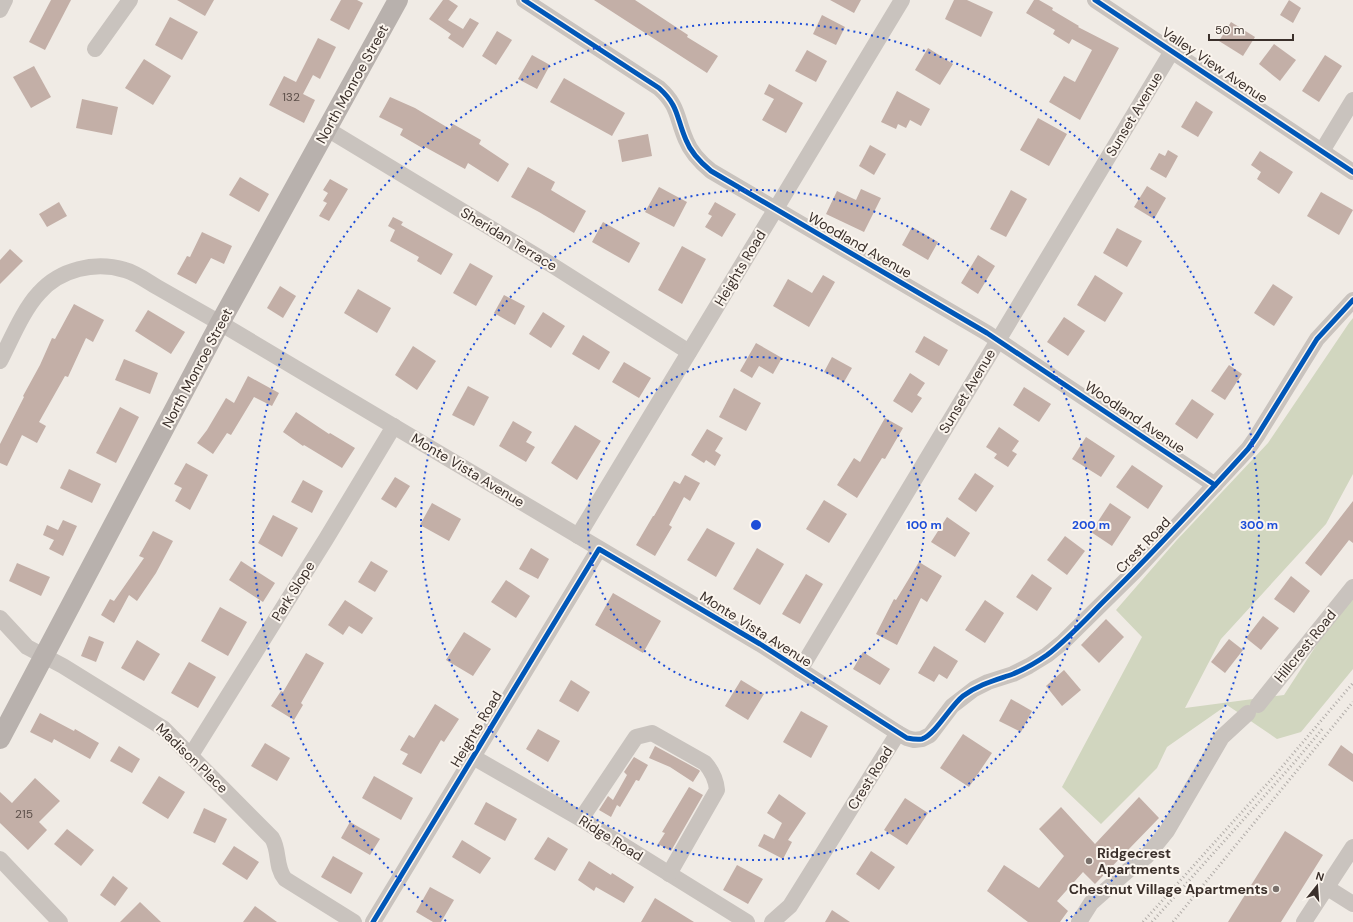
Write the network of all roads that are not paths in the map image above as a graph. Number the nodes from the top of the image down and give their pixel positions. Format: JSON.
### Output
{"nodes":[{"id":1,"x":5,"y":0,"type":"edge"},
{"id":2,"x":130,"y":0,"type":"edge"},
{"id":3,"x":398,"y":0,"type":"edge"},
{"id":4,"x":524,"y":0,"type":"edge"},
{"id":5,"x":902,"y":0,"type":"edge"},
{"id":6,"x":1095,"y":0,"type":"edge"},
{"id":7,"x":0,"y":10,"type":"edge"},
{"id":8,"x":96,"y":50,"type":"dead end"},
{"id":9,"x":1172,"y":51,"type":"junction"},
{"id":10,"x":1353,"y":100,"type":"edge"},
{"id":11,"x":327,"y":129,"type":"junction"},
{"id":12,"x":1322,"y":151,"type":"junction"},
{"id":13,"x":1353,"y":172,"type":"edge"},
{"id":14,"x":775,"y":210,"type":"junction"},
{"id":15,"x":1353,"y":300,"type":"edge"},
{"id":16,"x":220,"y":323,"type":"junction"},
{"id":17,"x":998,"y":340,"type":"junction"},
{"id":18,"x":689,"y":352,"type":"junction"},
{"id":19,"x":0,"y":361,"type":"edge"},
{"id":20,"x":394,"y":426,"type":"junction"},
{"id":21,"x":1215,"y":485,"type":"junction"},
{"id":22,"x":578,"y":536,"type":"junction"},
{"id":23,"x":599,"y":549,"type":"junction"},
{"id":24,"x":1353,"y":587,"type":"edge"},
{"id":25,"x":0,"y":618,"type":"edge"},
{"id":26,"x":44,"y":656,"type":"junction"},
{"id":27,"x":800,"y":670,"type":"junction"},
{"id":28,"x":898,"y":733,"type":"junction"},
{"id":29,"x":0,"y":739,"type":"edge"},
{"id":30,"x":191,"y":755,"type":"junction"},
{"id":31,"x":473,"y":757,"type":"junction"},
{"id":32,"x":581,"y":819,"type":"junction"},
{"id":33,"x":1353,"y":847,"type":"edge"},
{"id":34,"x":0,"y":859,"type":"edge"},
{"id":35,"x":669,"y":874,"type":"junction"},
{"id":36,"x":1326,"y":887,"type":"junction"},
{"id":37,"x":1353,"y":904,"type":"edge"},
{"id":38,"x":60,"y":922,"type":"edge"},
{"id":39,"x":354,"y":922,"type":"edge"},
{"id":40,"x":373,"y":922,"type":"edge"},
{"id":41,"x":747,"y":922,"type":"edge"},
{"id":42,"x":772,"y":922,"type":"edge"},
{"id":43,"x":1079,"y":922,"type":"edge"},
{"id":44,"x":1304,"y":922,"type":"edge"}],
"edges":[{"from":1,"to":7,"type":"street"},
{"from":2,"to":8,"type":"street"},
{"from":3,"to":11,"type":"main road","name":"North Monroe Street"},
{"from":4,"to":14,"type":"street","name":"Woodland Avenue"},
{"from":5,"to":14,"type":"street","name":"Heights Road"},
{"from":6,"to":9,"type":"street","name":"Valley View Avenue"},
{"from":9,"to":12,"type":"street","name":"Valley View Avenue"},
{"from":9,"to":17,"type":"street","name":"Sunset Avenue"},
{"from":10,"to":12,"type":"street"},
{"from":11,"to":16,"type":"main road","name":"North Monroe Street"},
{"from":11,"to":18,"type":"street","name":"Sheridan Terrace"},
{"from":12,"to":13,"type":"street"},
{"from":14,"to":17,"type":"street","name":"Woodland Avenue"},
{"from":14,"to":18,"type":"street","name":"Heights Road"},
{"from":15,"to":21,"type":"street","name":"Crest Road"},
{"from":16,"to":19,"type":"street","name":"Monte Vista Avenue"},
{"from":16,"to":20,"type":"street","name":"Monte Vista Avenue"},
{"from":16,"to":26,"type":"main road","name":"North Monroe Street"},
{"from":17,"to":21,"type":"street","name":"Woodland Avenue"},
{"from":17,"to":27,"type":"street","name":"Sunset Avenue"},
{"from":18,"to":22,"type":"street","name":"Heights Road"},
{"from":20,"to":22,"type":"street","name":"Monte Vista Avenue"},
{"from":20,"to":30,"type":"street","name":"Park Slope"},
{"from":21,"to":28,"type":"street","name":"Crest Road"},
{"from":22,"to":23,"type":"street","name":"Monte Vista Avenue"},
{"from":23,"to":27,"type":"street","name":"Monte Vista Avenue"},
{"from":23,"to":31,"type":"street","name":"Heights Road"},
{"from":24,"to":43,"type":"street","name":"Hillcrest Road"},
{"from":25,"to":26,"type":"street","name":"Madison Place"},
{"from":26,"to":29,"type":"main road","name":"North Monroe Street"},
{"from":26,"to":30,"type":"street","name":"Madison Place"},
{"from":27,"to":28,"type":"street","name":"Monte Vista Avenue"},
{"from":28,"to":42,"type":"street","name":"Crest Road"},
{"from":30,"to":39,"type":"street","name":"Madison Place"},
{"from":31,"to":32,"type":"street","name":"Ridge Road"},
{"from":31,"to":40,"type":"street","name":"Heights Road"},
{"from":32,"to":35,"type":"street","name":"Ridge Road"},
{"from":32,"to":35,"type":"street"},
{"from":33,"to":36,"type":"street"},
{"from":34,"to":38,"type":"street"},
{"from":35,"to":41,"type":"street","name":"Ridge Road"},
{"from":36,"to":37,"type":"street"},
{"from":36,"to":44,"type":"street"}]}
